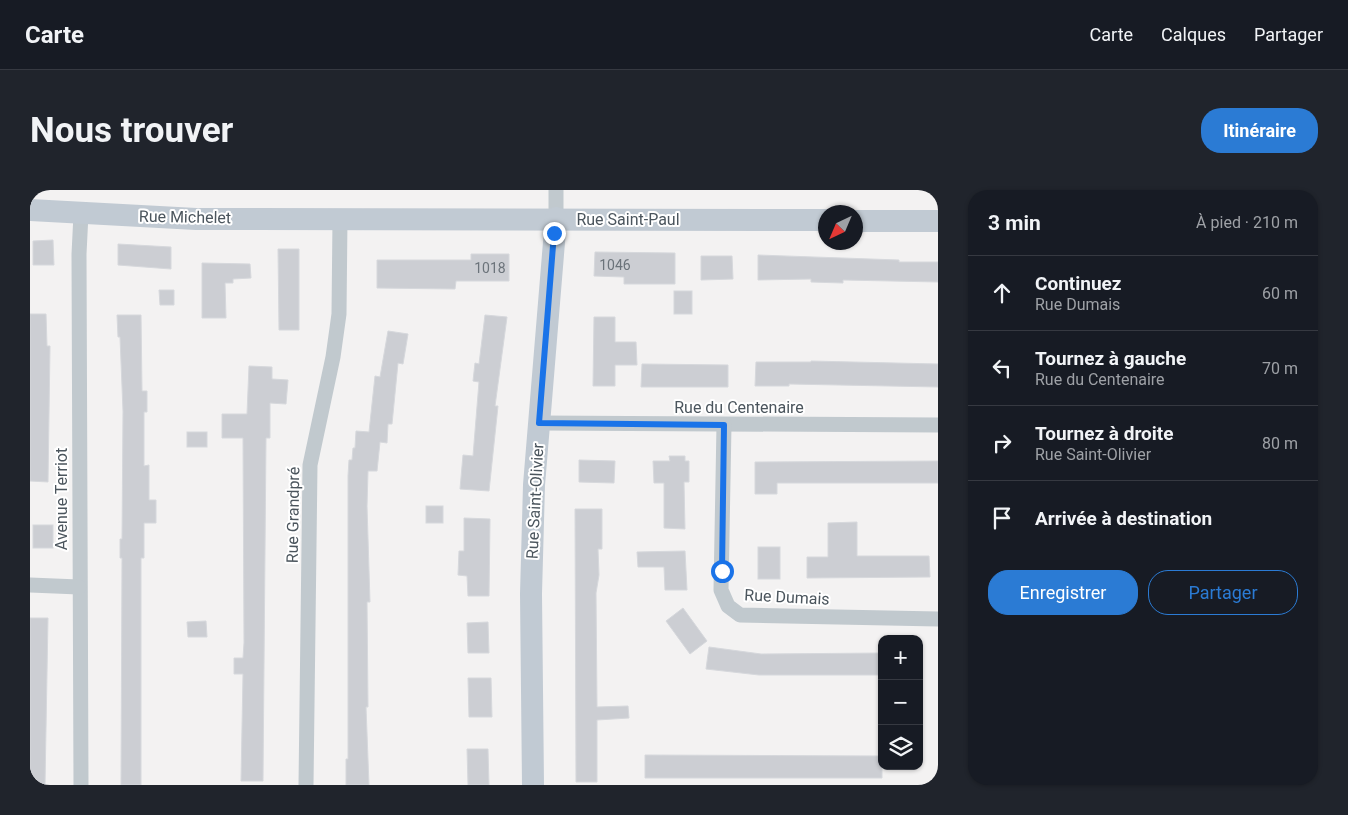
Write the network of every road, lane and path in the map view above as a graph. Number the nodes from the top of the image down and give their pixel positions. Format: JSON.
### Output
{"nodes":[{"id":1,"x":556,"y":190,"type":"edge"},
{"id":2,"x":30,"y":210,"type":"edge"},
{"id":3,"x":81,"y":214,"type":"junction"},
{"id":4,"x":556,"y":218,"type":"junction"},
{"id":5,"x":340,"y":219,"type":"junction"},
{"id":6,"x":818,"y":220,"type":"edge"},
{"id":7,"x":863,"y":220,"type":"edge"},
{"id":8,"x":938,"y":221,"type":"edge"},
{"id":9,"x":539,"y":423,"type":"junction"},
{"id":10,"x":724,"y":425,"type":"junction"},
{"id":11,"x":938,"y":425,"type":"edge"},
{"id":12,"x":30,"y":586,"type":"edge"},
{"id":13,"x":79,"y":587,"type":"junction"},
{"id":14,"x":938,"y":619,"type":"edge"},
{"id":15,"x":81,"y":785,"type":"edge"},
{"id":16,"x":306,"y":785,"type":"edge"},
{"id":17,"x":533,"y":785,"type":"edge"}],
"edges":[{"from":1,"to":4,"type":"street"},
{"from":2,"to":3,"type":"street","name":"Rue Michelet"},
{"from":3,"to":5,"type":"street","name":"Rue Michelet"},
{"from":3,"to":13,"type":"street","name":"Avenue Terriot"},
{"from":4,"to":5,"type":"street","name":"Rue Saint-Paul"},
{"from":4,"to":6,"type":"street","name":"Rue Saint-Paul"},
{"from":4,"to":9,"type":"street","name":"Rue Saint-Olivier"},
{"from":5,"to":16,"type":"street","name":"Rue Grandpré"},
{"from":7,"to":8,"type":"street"},
{"from":9,"to":10,"type":"street","name":"Rue du Centenaire"},
{"from":9,"to":17,"type":"street","name":"Rue Saint-Olivier"},
{"from":10,"to":11,"type":"street","name":"Rue du Centenaire"},
{"from":10,"to":14,"type":"street","name":"Rue Dumais"},
{"from":12,"to":13,"type":"street"},
{"from":13,"to":15,"type":"street","name":"Avenue Terriot"}]}
